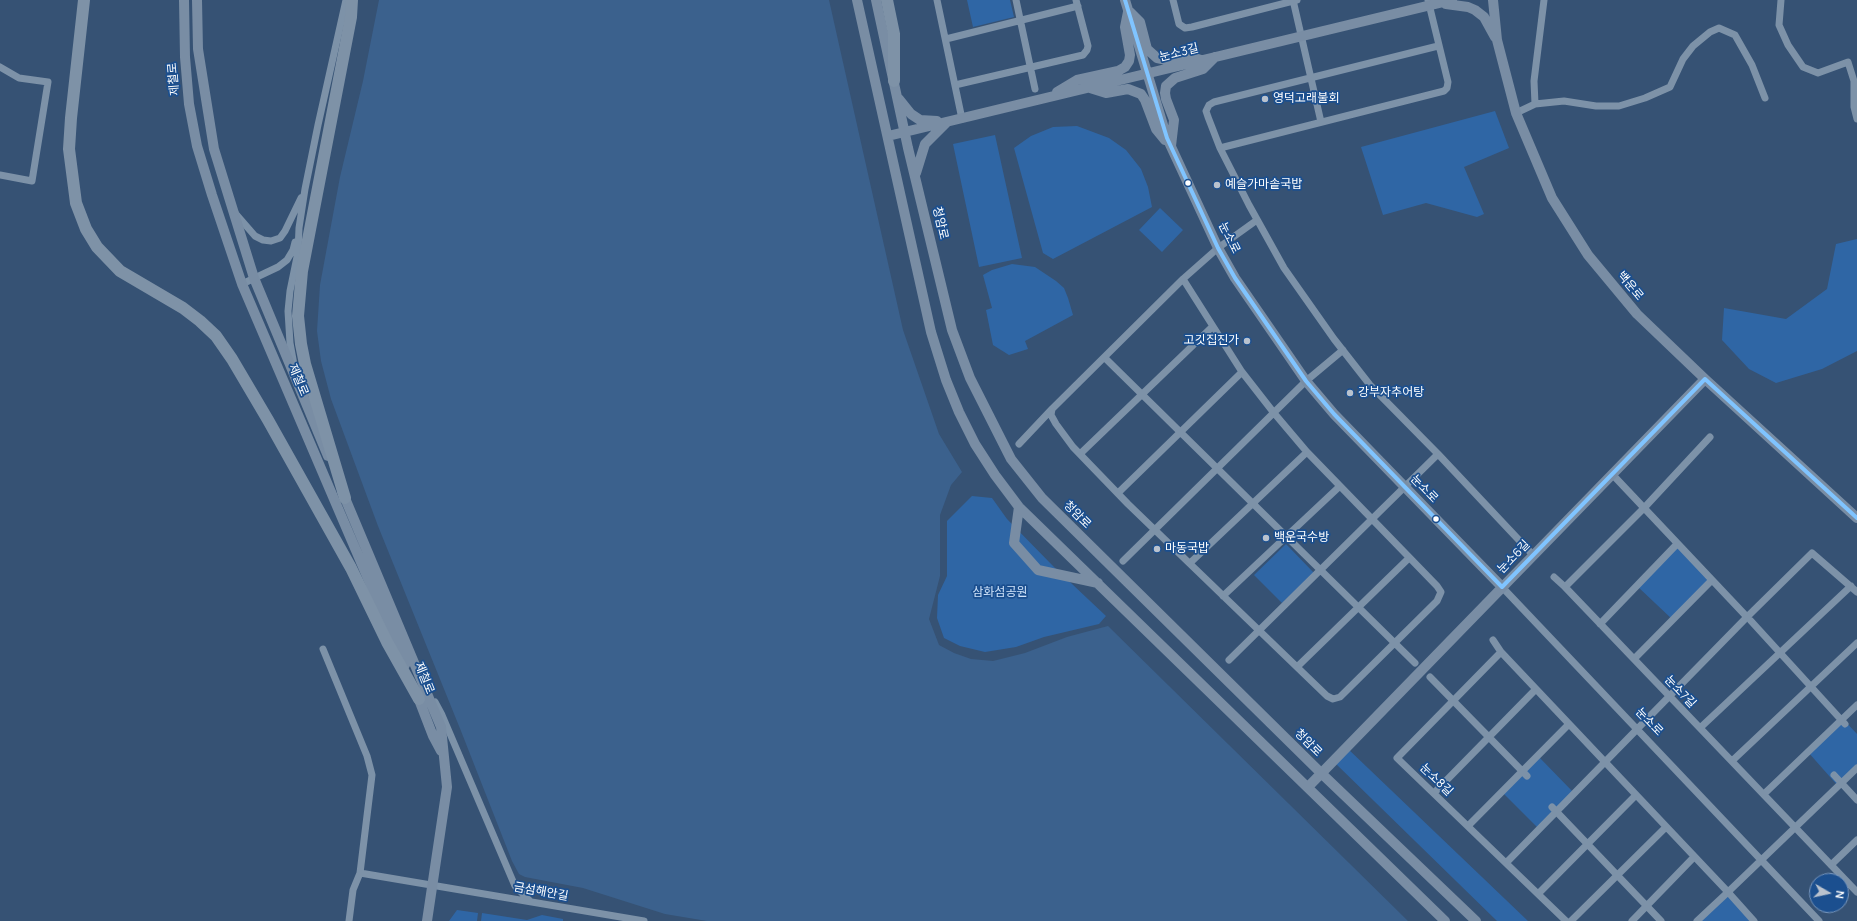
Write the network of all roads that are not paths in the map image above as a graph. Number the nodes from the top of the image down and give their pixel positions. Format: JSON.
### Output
{"nodes":[{"id":1,"x":84,"y":0,"type":"edge"},
{"id":2,"x":184,"y":0,"type":"edge"},
{"id":3,"x":197,"y":0,"type":"edge"},
{"id":4,"x":346,"y":0,"type":"edge"},
{"id":5,"x":352,"y":0,"type":"edge"},
{"id":6,"x":857,"y":0,"type":"edge"},
{"id":7,"x":876,"y":0,"type":"edge"},
{"id":8,"x":887,"y":0,"type":"edge"},
{"id":9,"x":937,"y":0,"type":"edge"},
{"id":10,"x":1016,"y":0,"type":"edge"},
{"id":11,"x":1125,"y":0,"type":"edge"},
{"id":12,"x":1173,"y":0,"type":"edge"},
{"id":13,"x":1294,"y":0,"type":"edge"},
{"id":14,"x":1493,"y":0,"type":"edge"},
{"id":15,"x":1544,"y":0,"type":"edge"},
{"id":16,"x":1781,"y":0,"type":"edge"},
{"id":17,"x":1449,"y":1,"type":"edge"},
{"id":18,"x":1077,"y":3,"type":"edge"},
{"id":19,"x":1429,"y":3,"type":"edge"},
{"id":20,"x":1128,"y":10,"type":"junction"},
{"id":21,"x":1020,"y":20,"type":"junction"},
{"id":22,"x":1302,"y":36,"type":"junction"},
{"id":23,"x":946,"y":39,"type":"junction"},
{"id":24,"x":1498,"y":40,"type":"junction"},
{"id":25,"x":1438,"y":46,"type":"junction"},
{"id":26,"x":1215,"y":57,"type":"junction"},
{"id":27,"x":1203,"y":60,"type":"junction"},
{"id":28,"x":0,"y":67,"type":"edge"},
{"id":29,"x":1030,"y":67,"type":"junction"},
{"id":30,"x":1147,"y":74,"type":"junction"},
{"id":31,"x":1312,"y":77,"type":"junction"},
{"id":32,"x":894,"y":80,"type":"junction"},
{"id":33,"x":955,"y":85,"type":"junction"},
{"id":34,"x":1088,"y":88,"type":"junction"},
{"id":35,"x":1035,"y":89,"type":"dead end"},
{"id":36,"x":897,"y":97,"type":"junction"},
{"id":37,"x":1049,"y":98,"type":"junction"},
{"id":38,"x":1764,"y":98,"type":"dead end"},
{"id":39,"x":1535,"y":104,"type":"junction"},
{"id":40,"x":1516,"y":113,"type":"junction"},
{"id":41,"x":962,"y":119,"type":"junction"},
{"id":42,"x":1857,"y":119,"type":"edge"},
{"id":43,"x":947,"y":122,"type":"junction"},
{"id":44,"x":1321,"y":122,"type":"junction"},
{"id":45,"x":905,"y":132,"type":"junction"},
{"id":46,"x":888,"y":136,"type":"junction"},
{"id":47,"x":1171,"y":148,"type":"junction"},
{"id":48,"x":1220,"y":148,"type":"junction"},
{"id":49,"x":0,"y":175,"type":"edge"},
{"id":50,"x":915,"y":176,"type":"junction"},
{"id":51,"x":305,"y":189,"type":"junction"},
{"id":52,"x":228,"y":196,"type":"junction"},
{"id":53,"x":1257,"y":220,"type":"junction"},
{"id":54,"x":299,"y":228,"type":"junction"},
{"id":55,"x":1218,"y":248,"type":"junction"},
{"id":56,"x":254,"y":278,"type":"junction"},
{"id":57,"x":1183,"y":279,"type":"junction"},
{"id":58,"x":242,"y":284,"type":"junction"},
{"id":59,"x":1212,"y":327,"type":"junction"},
{"id":60,"x":1343,"y":350,"type":"junction"},
{"id":61,"x":1105,"y":358,"type":"junction"},
{"id":62,"x":1242,"y":372,"type":"junction"},
{"id":63,"x":1705,"y":379,"type":"junction"},
{"id":64,"x":296,"y":381,"type":"junction"},
{"id":65,"x":1306,"y":381,"type":"junction"},
{"id":66,"x":1142,"y":394,"type":"junction"},
{"id":67,"x":1052,"y":409,"type":"junction"},
{"id":68,"x":1274,"y":413,"type":"junction"},
{"id":69,"x":1180,"y":432,"type":"junction"},
{"id":70,"x":1710,"y":437,"type":"dead end"},
{"id":71,"x":1019,"y":444,"type":"dead end"},
{"id":72,"x":1307,"y":452,"type":"junction"},
{"id":73,"x":1080,"y":454,"type":"junction"},
{"id":74,"x":1438,"y":454,"type":"junction"},
{"id":75,"x":1217,"y":468,"type":"junction"},
{"id":76,"x":1612,"y":474,"type":"junction"},
{"id":77,"x":1340,"y":486,"type":"junction"},
{"id":78,"x":1404,"y":487,"type":"junction"},
{"id":79,"x":1118,"y":493,"type":"junction"},
{"id":80,"x":345,"y":498,"type":"junction"},
{"id":81,"x":1253,"y":503,"type":"junction"},
{"id":82,"x":1019,"y":507,"type":"junction"},
{"id":83,"x":1644,"y":508,"type":"junction"},
{"id":84,"x":1857,"y":518,"type":"edge"},
{"id":85,"x":1372,"y":519,"type":"junction"},
{"id":86,"x":1155,"y":529,"type":"junction"},
{"id":87,"x":1286,"y":536,"type":"junction"},
{"id":88,"x":1677,"y":544,"type":"junction"},
{"id":89,"x":1533,"y":555,"type":"junction"},
{"id":90,"x":1409,"y":558,"type":"junction"},
{"id":91,"x":1123,"y":561,"type":"dead end"},
{"id":92,"x":1190,"y":563,"type":"junction"},
{"id":93,"x":1321,"y":570,"type":"junction"},
{"id":94,"x":1554,"y":577,"type":"dead end"},
{"id":95,"x":1712,"y":580,"type":"junction"},
{"id":96,"x":1098,"y":583,"type":"junction"},
{"id":97,"x":1851,"y":586,"type":"junction"},
{"id":98,"x":1502,"y":587,"type":"junction"},
{"id":99,"x":1565,"y":587,"type":"junction"},
{"id":100,"x":1857,"y":592,"type":"edge"},
{"id":101,"x":1223,"y":596,"type":"junction"},
{"id":102,"x":1359,"y":608,"type":"junction"},
{"id":103,"x":1749,"y":619,"type":"junction"},
{"id":104,"x":1600,"y":624,"type":"junction"},
{"id":105,"x":1259,"y":630,"type":"junction"},
{"id":106,"x":1493,"y":640,"type":"dead end"},
{"id":107,"x":1395,"y":643,"type":"junction"},
{"id":108,"x":1857,"y":643,"type":"edge"},
{"id":109,"x":323,"y":649,"type":"dead end"},
{"id":110,"x":1501,"y":652,"type":"junction"},
{"id":111,"x":1780,"y":653,"type":"junction"},
{"id":112,"x":1634,"y":659,"type":"junction"},
{"id":113,"x":1229,"y":660,"type":"dead end"},
{"id":114,"x":1415,"y":663,"type":"dead end"},
{"id":115,"x":1297,"y":667,"type":"junction"},
{"id":116,"x":417,"y":670,"type":"junction"},
{"id":117,"x":1430,"y":677,"type":"dead end"},
{"id":118,"x":1810,"y":686,"type":"junction"},
{"id":119,"x":1536,"y":689,"type":"junction"},
{"id":120,"x":1670,"y":696,"type":"junction"},
{"id":121,"x":419,"y":699,"type":"junction"},
{"id":122,"x":1453,"y":700,"type":"junction"},
{"id":123,"x":1857,"y":705,"type":"edge"},
{"id":124,"x":1843,"y":722,"type":"junction"},
{"id":125,"x":1569,"y":724,"type":"junction"},
{"id":126,"x":1700,"y":728,"type":"junction"},
{"id":127,"x":1637,"y":729,"type":"junction"},
{"id":128,"x":1489,"y":737,"type":"junction"},
{"id":129,"x":443,"y":755,"type":"junction"},
{"id":130,"x":1732,"y":761,"type":"junction"},
{"id":131,"x":1605,"y":762,"type":"junction"},
{"id":132,"x":1857,"y":768,"type":"edge"},
{"id":133,"x":1321,"y":773,"type":"junction"},
{"id":134,"x":1525,"y":774,"type":"junction"},
{"id":135,"x":1834,"y":776,"type":"dead end"},
{"id":136,"x":1842,"y":783,"type":"junction"},
{"id":137,"x":1308,"y":787,"type":"junction"},
{"id":138,"x":1434,"y":793,"type":"junction"},
{"id":139,"x":1764,"y":794,"type":"junction"},
{"id":140,"x":1636,"y":795,"type":"junction"},
{"id":141,"x":1857,"y":800,"type":"edge"},
{"id":142,"x":1554,"y":810,"type":"junction"},
{"id":143,"x":1468,"y":826,"type":"junction"},
{"id":144,"x":1666,"y":827,"type":"junction"},
{"id":145,"x":1795,"y":828,"type":"junction"},
{"id":146,"x":1857,"y":840,"type":"edge"},
{"id":147,"x":1588,"y":844,"type":"junction"},
{"id":148,"x":1694,"y":857,"type":"junction"},
{"id":149,"x":1762,"y":860,"type":"junction"},
{"id":150,"x":1506,"y":863,"type":"junction"},
{"id":151,"x":1831,"y":865,"type":"junction"},
{"id":152,"x":360,"y":873,"type":"junction"},
{"id":153,"x":1617,"y":875,"type":"junction"},
{"id":154,"x":433,"y":885,"type":"junction"},
{"id":155,"x":1728,"y":892,"type":"junction"},
{"id":156,"x":1857,"y":892,"type":"edge"},
{"id":157,"x":1538,"y":894,"type":"junction"},
{"id":158,"x":530,"y":901,"type":"junction"},
{"id":159,"x":1646,"y":906,"type":"junction"},
{"id":160,"x":349,"y":921,"type":"edge"},
{"id":161,"x":427,"y":921,"type":"edge"},
{"id":162,"x":644,"y":921,"type":"edge"},
{"id":163,"x":1445,"y":921,"type":"edge"},
{"id":164,"x":1476,"y":921,"type":"edge"},
{"id":165,"x":1566,"y":921,"type":"edge"},
{"id":166,"x":1571,"y":921,"type":"edge"},
{"id":167,"x":1632,"y":921,"type":"edge"},
{"id":168,"x":1661,"y":921,"type":"edge"},
{"id":169,"x":1697,"y":921,"type":"edge"},
{"id":170,"x":1754,"y":921,"type":"edge"},
{"id":171,"x":1819,"y":921,"type":"edge"}],
"edges":[{"from":1,"to":121,"type":"highway"},
{"from":2,"to":58,"type":"main road","name":"제철로"},
{"from":3,"to":52,"type":"main road","name":"제철로"},
{"from":4,"to":51,"type":"street"},
{"from":5,"to":80,"type":"highway"},
{"from":6,"to":46,"type":"main road"},
{"from":7,"to":32,"type":"main road","name":"청암로"},
{"from":8,"to":32,"type":"highway"},
{"from":9,"to":23,"type":"street"},
{"from":10,"to":21,"type":"street"},
{"from":11,"to":20,"type":"main road","name":"눈소로"},
{"from":12,"to":13,"type":"street"},
{"from":13,"to":22,"type":"street"},
{"from":14,"to":24,"type":"main road","name":"백운로"},
{"from":15,"to":39,"type":"street"},
{"from":16,"to":42,"type":"street"},
{"from":17,"to":19,"type":"main road","name":"눈소3길"},
{"from":17,"to":24,"type":"main road"},
{"from":18,"to":21,"type":"street"},
{"from":18,"to":29,"type":"street"},
{"from":19,"to":22,"type":"main road","name":"눈소3길"},
{"from":19,"to":25,"type":"street"},
{"from":20,"to":27,"type":"main road"},
{"from":20,"to":30,"type":"main road","name":"눈소로"},
{"from":20,"to":37,"type":"main road"},
{"from":21,"to":23,"type":"street"},
{"from":21,"to":29,"type":"street"},
{"from":22,"to":26,"type":"main road","name":"눈소3길"},
{"from":22,"to":31,"type":"street"},
{"from":23,"to":33,"type":"street"},
{"from":24,"to":40,"type":"main road","name":"백운로"},
{"from":25,"to":31,"type":"street"},
{"from":25,"to":44,"type":"street"},
{"from":26,"to":27,"type":"main road","name":"눈소3길"},
{"from":26,"to":47,"type":"main road"},
{"from":27,"to":30,"type":"main road","name":"눈소3길"},
{"from":28,"to":49,"type":"street"},
{"from":29,"to":33,"type":"street"},
{"from":29,"to":35,"type":"street"},
{"from":30,"to":34,"type":"main road","name":"눈소3길"},
{"from":30,"to":47,"type":"main road","name":"눈소로"},
{"from":31,"to":44,"type":"street"},
{"from":31,"to":48,"type":"street"},
{"from":32,"to":36,"type":"main road","name":"청암로"},
{"from":33,"to":41,"type":"street"},
{"from":34,"to":37,"type":"main road","name":"눈소3길"},
{"from":34,"to":47,"type":"main road"},
{"from":36,"to":43,"type":"main road"},
{"from":36,"to":45,"type":"main road","name":"청암로"},
{"from":37,"to":41,"type":"main road","name":"눈소3길"},
{"from":38,"to":39,"type":"street"},
{"from":39,"to":40,"type":"street"},
{"from":40,"to":63,"type":"main road","name":"백운로"},
{"from":41,"to":43,"type":"main road","name":"눈소3길"},
{"from":43,"to":45,"type":"main road","name":"눈소3길"},
{"from":43,"to":50,"type":"main road"},
{"from":44,"to":48,"type":"street"},
{"from":45,"to":46,"type":"main road","name":"눈소3길"},
{"from":45,"to":50,"type":"main road","name":"청암로"},
{"from":46,"to":82,"type":"main road"},
{"from":47,"to":55,"type":"main road","name":"눈소로"},
{"from":48,"to":53,"type":"street"},
{"from":50,"to":133,"type":"main road","name":"청암로"},
{"from":51,"to":52,"type":"street"},
{"from":51,"to":54,"type":"street"},
{"from":52,"to":56,"type":"main road","name":"제철로"},
{"from":53,"to":55,"type":"street"},
{"from":53,"to":60,"type":"street"},
{"from":54,"to":56,"type":"street"},
{"from":54,"to":64,"type":"street"},
{"from":55,"to":57,"type":"street"},
{"from":55,"to":65,"type":"main road","name":"눈소로"},
{"from":56,"to":58,"type":"street"},
{"from":56,"to":64,"type":"main road","name":"제철로"},
{"from":57,"to":59,"type":"street"},
{"from":57,"to":61,"type":"street"},
{"from":58,"to":121,"type":"main road","name":"제철로"},
{"from":59,"to":62,"type":"street"},
{"from":59,"to":66,"type":"street"},
{"from":60,"to":65,"type":"street"},
{"from":60,"to":74,"type":"street"},
{"from":61,"to":66,"type":"street"},
{"from":61,"to":67,"type":"street"},
{"from":62,"to":68,"type":"street"},
{"from":62,"to":69,"type":"street"},
{"from":63,"to":76,"type":"main road","name":"눈소6길"},
{"from":63,"to":84,"type":"main road","name":"백운로"},
{"from":64,"to":80,"type":"main road","name":"제철로"},
{"from":65,"to":68,"type":"street"},
{"from":65,"to":78,"type":"main road","name":"눈소로"},
{"from":66,"to":69,"type":"street"},
{"from":66,"to":73,"type":"street"},
{"from":67,"to":71,"type":"street"},
{"from":67,"to":73,"type":"street"},
{"from":68,"to":72,"type":"street"},
{"from":68,"to":75,"type":"street"},
{"from":69,"to":75,"type":"street"},
{"from":69,"to":79,"type":"street"},
{"from":70,"to":83,"type":"street"},
{"from":72,"to":77,"type":"street"},
{"from":72,"to":81,"type":"street"},
{"from":73,"to":79,"type":"street"},
{"from":74,"to":78,"type":"street"},
{"from":74,"to":89,"type":"street"},
{"from":75,"to":81,"type":"street"},
{"from":75,"to":86,"type":"street"},
{"from":76,"to":83,"type":"street"},
{"from":76,"to":89,"type":"main road","name":"눈소6길"},
{"from":77,"to":85,"type":"street"},
{"from":77,"to":87,"type":"street"},
{"from":78,"to":85,"type":"street"},
{"from":78,"to":98,"type":"main road","name":"눈소로"},
{"from":79,"to":86,"type":"street"},
{"from":80,"to":116,"type":"main road","name":"제철로"},
{"from":81,"to":87,"type":"street"},
{"from":81,"to":92,"type":"street"},
{"from":82,"to":96,"type":"main road"},
{"from":82,"to":96,"type":"main road"},
{"from":83,"to":88,"type":"street"},
{"from":83,"to":99,"type":"street"},
{"from":85,"to":90,"type":"street"},
{"from":85,"to":93,"type":"street"},
{"from":86,"to":91,"type":"street"},
{"from":86,"to":92,"type":"street"},
{"from":87,"to":93,"type":"street"},
{"from":87,"to":101,"type":"street"},
{"from":88,"to":95,"type":"street"},
{"from":88,"to":104,"type":"street"},
{"from":89,"to":98,"type":"main road","name":"눈소6길"},
{"from":90,"to":102,"type":"street"},
{"from":90,"to":107,"type":"street"},
{"from":92,"to":101,"type":"street"},
{"from":93,"to":102,"type":"street"},
{"from":93,"to":105,"type":"street"},
{"from":94,"to":99,"type":"street","name":"눈소7길"},
{"from":95,"to":103,"type":"street"},
{"from":95,"to":112,"type":"street"},
{"from":96,"to":137,"type":"main road"},
{"from":97,"to":100,"type":"street"},
{"from":97,"to":103,"type":"street"},
{"from":97,"to":111,"type":"street"},
{"from":98,"to":127,"type":"street","name":"눈소로"},
{"from":98,"to":133,"type":"main road","name":"눈소6길"},
{"from":99,"to":104,"type":"street","name":"눈소7길"},
{"from":101,"to":105,"type":"street"},
{"from":102,"to":107,"type":"street"},
{"from":102,"to":115,"type":"street"},
{"from":103,"to":111,"type":"street"},
{"from":103,"to":120,"type":"street"},
{"from":104,"to":112,"type":"street","name":"눈소7길"},
{"from":105,"to":113,"type":"street"},
{"from":105,"to":115,"type":"street"},
{"from":106,"to":110,"type":"street"},
{"from":107,"to":114,"type":"street"},
{"from":107,"to":115,"type":"street"},
{"from":108,"to":118,"type":"street"},
{"from":109,"to":152,"type":"street"},
{"from":110,"to":119,"type":"street"},
{"from":110,"to":122,"type":"street","name":"눈소8길"},
{"from":111,"to":118,"type":"street"},
{"from":111,"to":126,"type":"street"},
{"from":112,"to":120,"type":"street","name":"눈소7길"},
{"from":116,"to":129,"type":"main road","name":"제철로"},
{"from":116,"to":158,"type":"street"},
{"from":117,"to":122,"type":"street"},
{"from":118,"to":124,"type":"street"},
{"from":118,"to":130,"type":"street"},
{"from":119,"to":125,"type":"street"},
{"from":119,"to":128,"type":"street"},
{"from":120,"to":126,"type":"street","name":"눈소7길"},
{"from":120,"to":127,"type":"street"},
{"from":121,"to":129,"type":"main road","name":"제철로"},
{"from":122,"to":128,"type":"street"},
{"from":122,"to":138,"type":"street","name":"눈소8길"},
{"from":123,"to":124,"type":"street"},
{"from":124,"to":139,"type":"street"},
{"from":125,"to":131,"type":"street"},
{"from":125,"to":134,"type":"street"},
{"from":126,"to":130,"type":"street","name":"눈소7길"},
{"from":127,"to":131,"type":"street"},
{"from":127,"to":149,"type":"street","name":"눈소로"},
{"from":128,"to":134,"type":"street"},
{"from":128,"to":138,"type":"street"},
{"from":129,"to":154,"type":"main road","name":"제철로"},
{"from":130,"to":139,"type":"street","name":"눈소7길"},
{"from":131,"to":140,"type":"street"},
{"from":131,"to":142,"type":"street"},
{"from":132,"to":136,"type":"street"},
{"from":133,"to":137,"type":"main road","name":"눈소6길"},
{"from":133,"to":164,"type":"main road","name":"청암로"},
{"from":134,"to":143,"type":"street"},
{"from":135,"to":136,"type":"street"},
{"from":136,"to":141,"type":"street"},
{"from":136,"to":145,"type":"street"},
{"from":137,"to":163,"type":"main road"},
{"from":138,"to":143,"type":"street","name":"눈소8길"},
{"from":139,"to":145,"type":"street","name":"눈소7길"},
{"from":140,"to":144,"type":"street"},
{"from":140,"to":147,"type":"street"},
{"from":142,"to":147,"type":"street"},
{"from":142,"to":150,"type":"street"},
{"from":143,"to":150,"type":"street","name":"눈소8길"},
{"from":144,"to":148,"type":"street"},
{"from":144,"to":153,"type":"street"},
{"from":145,"to":149,"type":"street"},
{"from":145,"to":151,"type":"street","name":"눈소7길"},
{"from":146,"to":151,"type":"street"},
{"from":147,"to":153,"type":"street"},
{"from":147,"to":157,"type":"street"},
{"from":148,"to":155,"type":"street"},
{"from":148,"to":159,"type":"street"},
{"from":149,"to":155,"type":"street"},
{"from":149,"to":171,"type":"street","name":"눈소로"},
{"from":150,"to":157,"type":"street","name":"눈소8길"},
{"from":151,"to":156,"type":"street","name":"눈소7길"},
{"from":152,"to":154,"type":"street","name":"금섬해안길"},
{"from":152,"to":160,"type":"street"},
{"from":153,"to":159,"type":"street"},
{"from":153,"to":166,"type":"street"},
{"from":154,"to":158,"type":"street","name":"금섬해안길"},
{"from":154,"to":161,"type":"main road","name":"제철로"},
{"from":155,"to":169,"type":"street"},
{"from":155,"to":170,"type":"street"},
{"from":157,"to":165,"type":"street","name":"눈소8길"},
{"from":158,"to":162,"type":"street","name":"금섬해안길"},
{"from":159,"to":167,"type":"street"},
{"from":159,"to":168,"type":"street"}]}
